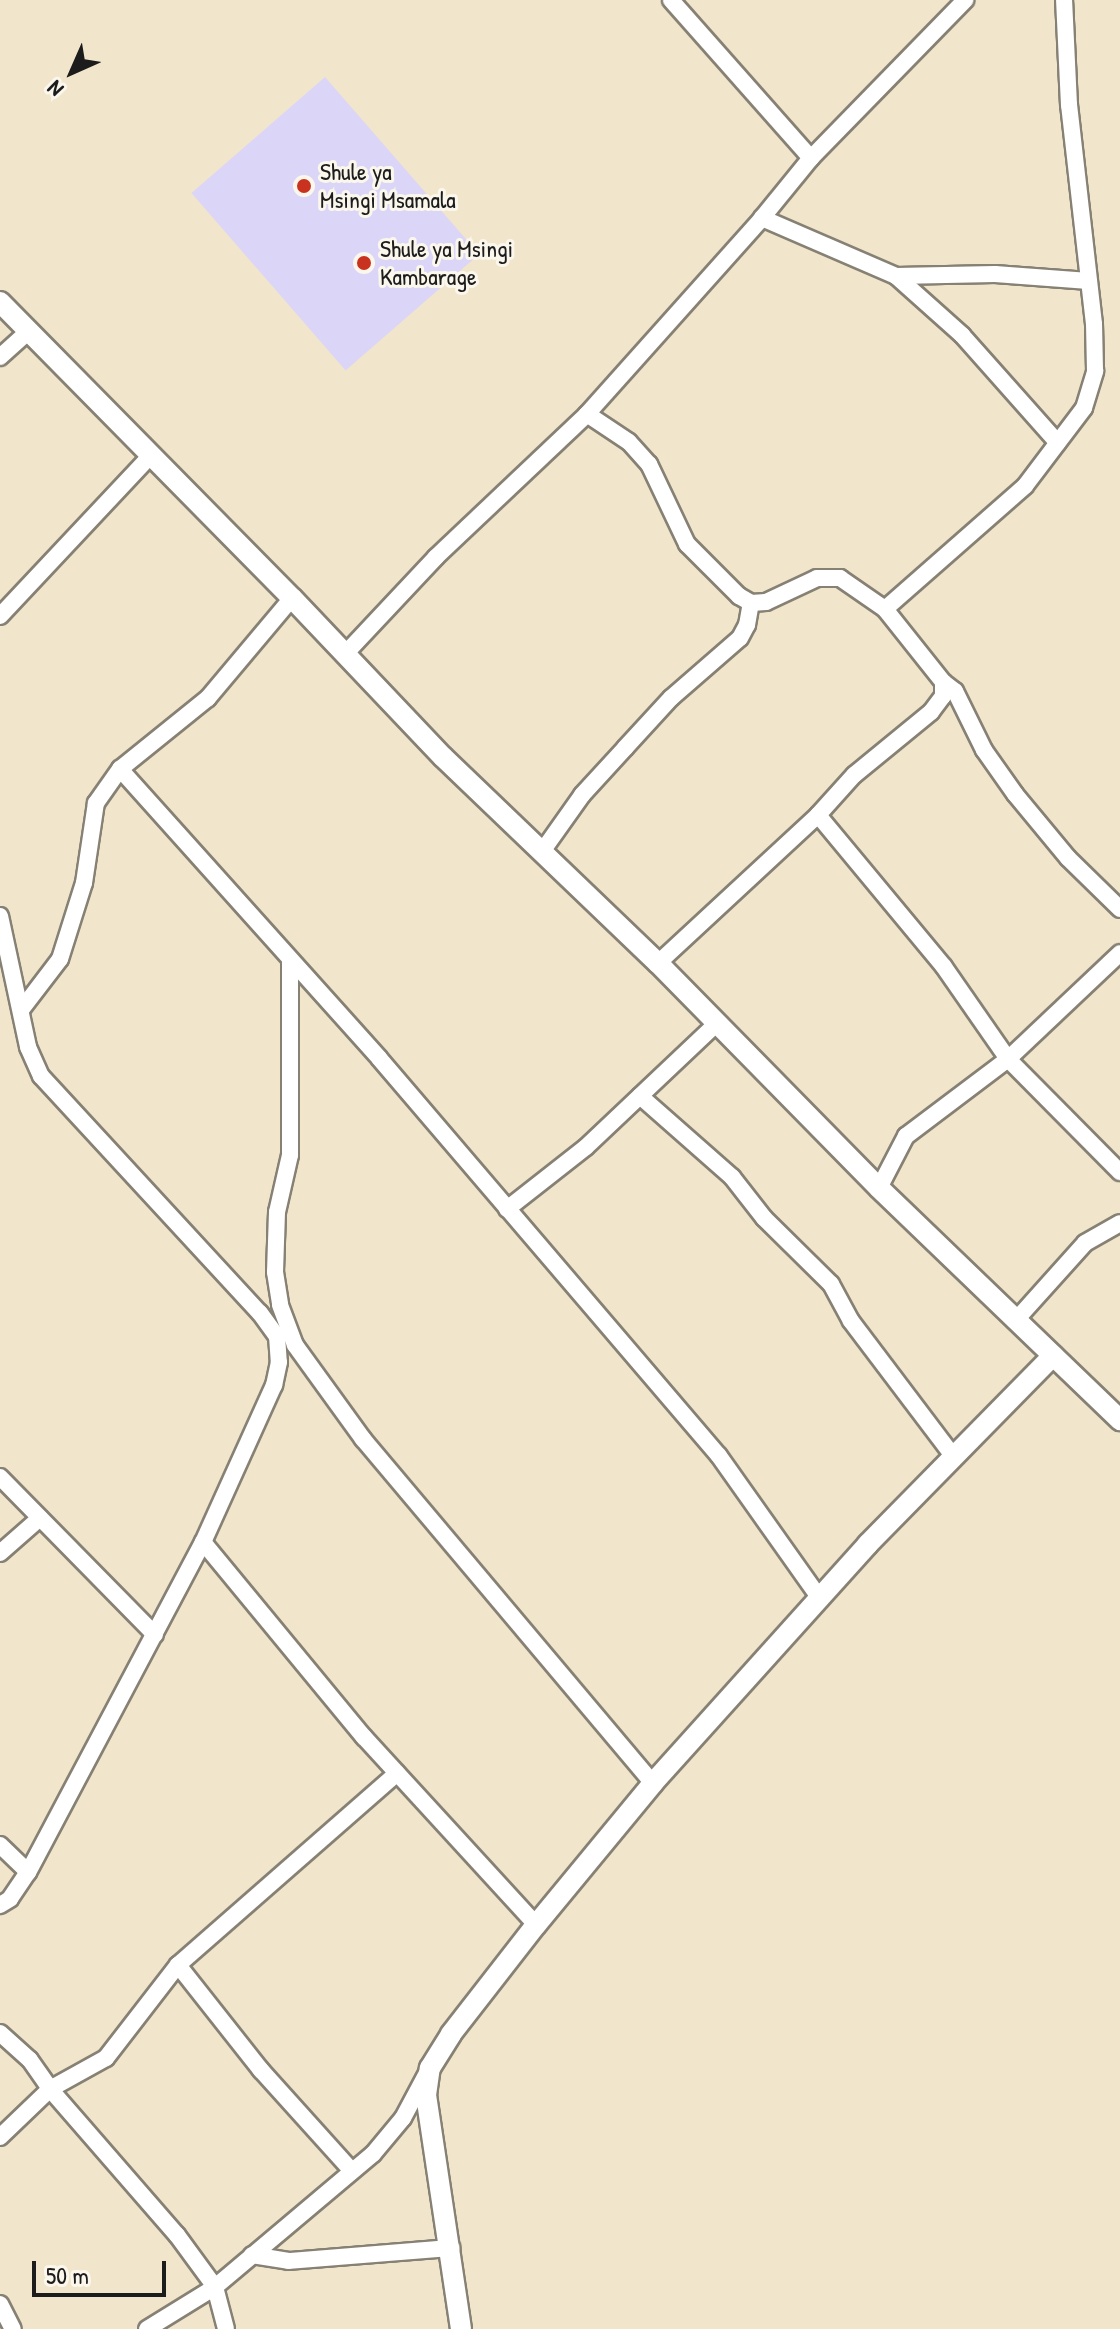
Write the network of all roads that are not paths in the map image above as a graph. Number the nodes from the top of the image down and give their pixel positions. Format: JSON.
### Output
{"nodes":[{"id":1,"x":671,"y":0,"type":"edge"},
{"id":2,"x":965,"y":0,"type":"edge"},
{"id":3,"x":1064,"y":0,"type":"edge"},
{"id":4,"x":811,"y":158,"type":"junction"},
{"id":5,"x":762,"y":218,"type":"junction"},
{"id":6,"x":896,"y":276,"type":"junction"},
{"id":7,"x":1089,"y":281,"type":"junction"},
{"id":8,"x":0,"y":302,"type":"edge"},
{"id":9,"x":29,"y":331,"type":"junction"},
{"id":10,"x":0,"y":357,"type":"edge"},
{"id":11,"x":587,"y":414,"type":"junction"},
{"id":12,"x":1058,"y":443,"type":"junction"},
{"id":13,"x":151,"y":455,"type":"junction"},
{"id":14,"x":292,"y":598,"type":"junction"},
{"id":15,"x":751,"y":603,"type":"junction"},
{"id":16,"x":885,"y":609,"type":"junction"},
{"id":17,"x":0,"y":616,"type":"edge"},
{"id":18,"x":346,"y":653,"type":"junction"},
{"id":19,"x":943,"y":682,"type":"junction"},
{"id":20,"x":120,"y":769,"type":"junction"},
{"id":21,"x":818,"y":815,"type":"junction"},
{"id":22,"x":541,"y":853,"type":"junction"},
{"id":23,"x":1120,"y":909,"type":"edge"},
{"id":24,"x":0,"y":916,"type":"edge"},
{"id":25,"x":1120,"y":953,"type":"edge"},
{"id":26,"x":290,"y":961,"type":"junction"},
{"id":27,"x":658,"y":963,"type":"junction"},
{"id":28,"x":21,"y":1010,"type":"junction"},
{"id":29,"x":716,"y":1024,"type":"junction"},
{"id":30,"x":1008,"y":1059,"type":"junction"},
{"id":31,"x":640,"y":1096,"type":"junction"},
{"id":32,"x":1120,"y":1172,"type":"edge"},
{"id":33,"x":879,"y":1188,"type":"junction"},
{"id":34,"x":507,"y":1209,"type":"junction"},
{"id":35,"x":1120,"y":1223,"type":"edge"},
{"id":36,"x":1016,"y":1320,"type":"junction"},
{"id":37,"x":1053,"y":1356,"type":"junction"},
{"id":38,"x":1120,"y":1420,"type":"edge"},
{"id":39,"x":954,"y":1457,"type":"junction"},
{"id":40,"x":0,"y":1477,"type":"edge"},
{"id":41,"x":40,"y":1518,"type":"junction"},
{"id":42,"x":203,"y":1542,"type":"junction"},
{"id":43,"x":0,"y":1553,"type":"edge"},
{"id":44,"x":819,"y":1597,"type":"junction"},
{"id":45,"x":155,"y":1635,"type":"junction"},
{"id":46,"x":397,"y":1773,"type":"junction"},
{"id":47,"x":653,"y":1783,"type":"junction"},
{"id":48,"x":0,"y":1845,"type":"edge"},
{"id":49,"x":28,"y":1872,"type":"junction"},
{"id":50,"x":5,"y":1902,"type":"edge"},
{"id":51,"x":0,"y":1915,"type":"edge"},
{"id":52,"x":536,"y":1925,"type":"junction"},
{"id":53,"x":178,"y":1965,"type":"junction"},
{"id":54,"x":0,"y":2033,"type":"edge"},
{"id":55,"x":430,"y":2068,"type":"junction"},
{"id":56,"x":50,"y":2089,"type":"junction"},
{"id":57,"x":0,"y":2137,"type":"edge"},
{"id":58,"x":352,"y":2171,"type":"junction"},
{"id":59,"x":451,"y":2248,"type":"junction"},
{"id":60,"x":252,"y":2255,"type":"junction"},
{"id":61,"x":215,"y":2287,"type":"junction"},
{"id":62,"x":0,"y":2304,"type":"edge"},
{"id":63,"x":13,"y":2329,"type":"edge"},
{"id":64,"x":147,"y":2329,"type":"edge"},
{"id":65,"x":226,"y":2329,"type":"edge"},
{"id":66,"x":461,"y":2329,"type":"edge"}],
"edges":[{"from":1,"to":4,"type":"street"},
{"from":2,"to":4,"type":"street"},
{"from":3,"to":7,"type":"street"},
{"from":4,"to":5,"type":"street"},
{"from":5,"to":6,"type":"street"},
{"from":5,"to":11,"type":"street"},
{"from":6,"to":7,"type":"street"},
{"from":6,"to":12,"type":"street"},
{"from":7,"to":12,"type":"street"},
{"from":8,"to":9,"type":"street"},
{"from":9,"to":10,"type":"street"},
{"from":9,"to":13,"type":"street"},
{"from":11,"to":15,"type":"street"},
{"from":11,"to":18,"type":"street"},
{"from":12,"to":16,"type":"street"},
{"from":13,"to":14,"type":"street"},
{"from":13,"to":17,"type":"street"},
{"from":14,"to":18,"type":"street"},
{"from":14,"to":20,"type":"street"},
{"from":15,"to":16,"type":"street"},
{"from":15,"to":22,"type":"street"},
{"from":16,"to":19,"type":"street"},
{"from":18,"to":22,"type":"street"},
{"from":19,"to":21,"type":"street"},
{"from":19,"to":23,"type":"street"},
{"from":20,"to":26,"type":"street"},
{"from":20,"to":28,"type":"street"},
{"from":21,"to":27,"type":"street"},
{"from":21,"to":30,"type":"street"},
{"from":22,"to":27,"type":"street"},
{"from":24,"to":28,"type":"street"},
{"from":25,"to":30,"type":"street"},
{"from":26,"to":34,"type":"street"},
{"from":26,"to":47,"type":"street"},
{"from":27,"to":29,"type":"street"},
{"from":28,"to":42,"type":"street"},
{"from":29,"to":31,"type":"street"},
{"from":29,"to":33,"type":"street"},
{"from":30,"to":32,"type":"street"},
{"from":30,"to":33,"type":"street"},
{"from":31,"to":34,"type":"street"},
{"from":31,"to":39,"type":"street"},
{"from":33,"to":36,"type":"street"},
{"from":34,"to":44,"type":"street"},
{"from":35,"to":36,"type":"street"},
{"from":36,"to":37,"type":"street"},
{"from":37,"to":38,"type":"street"},
{"from":37,"to":39,"type":"street"},
{"from":39,"to":44,"type":"street"},
{"from":40,"to":41,"type":"street"},
{"from":41,"to":43,"type":"street"},
{"from":41,"to":45,"type":"street"},
{"from":42,"to":45,"type":"street"},
{"from":42,"to":46,"type":"street"},
{"from":44,"to":47,"type":"street"},
{"from":45,"to":49,"type":"street"},
{"from":46,"to":52,"type":"street"},
{"from":46,"to":53,"type":"street"},
{"from":47,"to":52,"type":"street"},
{"from":48,"to":49,"type":"street"},
{"from":49,"to":50,"type":"street"},
{"from":50,"to":51,"type":"street"},
{"from":52,"to":55,"type":"street"},
{"from":53,"to":56,"type":"street"},
{"from":53,"to":58,"type":"street"},
{"from":54,"to":56,"type":"street"},
{"from":55,"to":58,"type":"street"},
{"from":55,"to":59,"type":"street"},
{"from":56,"to":57,"type":"street"},
{"from":56,"to":61,"type":"street"},
{"from":58,"to":60,"type":"street"},
{"from":59,"to":60,"type":"street"},
{"from":59,"to":66,"type":"street"},
{"from":60,"to":61,"type":"street"},
{"from":61,"to":64,"type":"street"},
{"from":61,"to":65,"type":"street"},
{"from":62,"to":63,"type":"street"}]}
